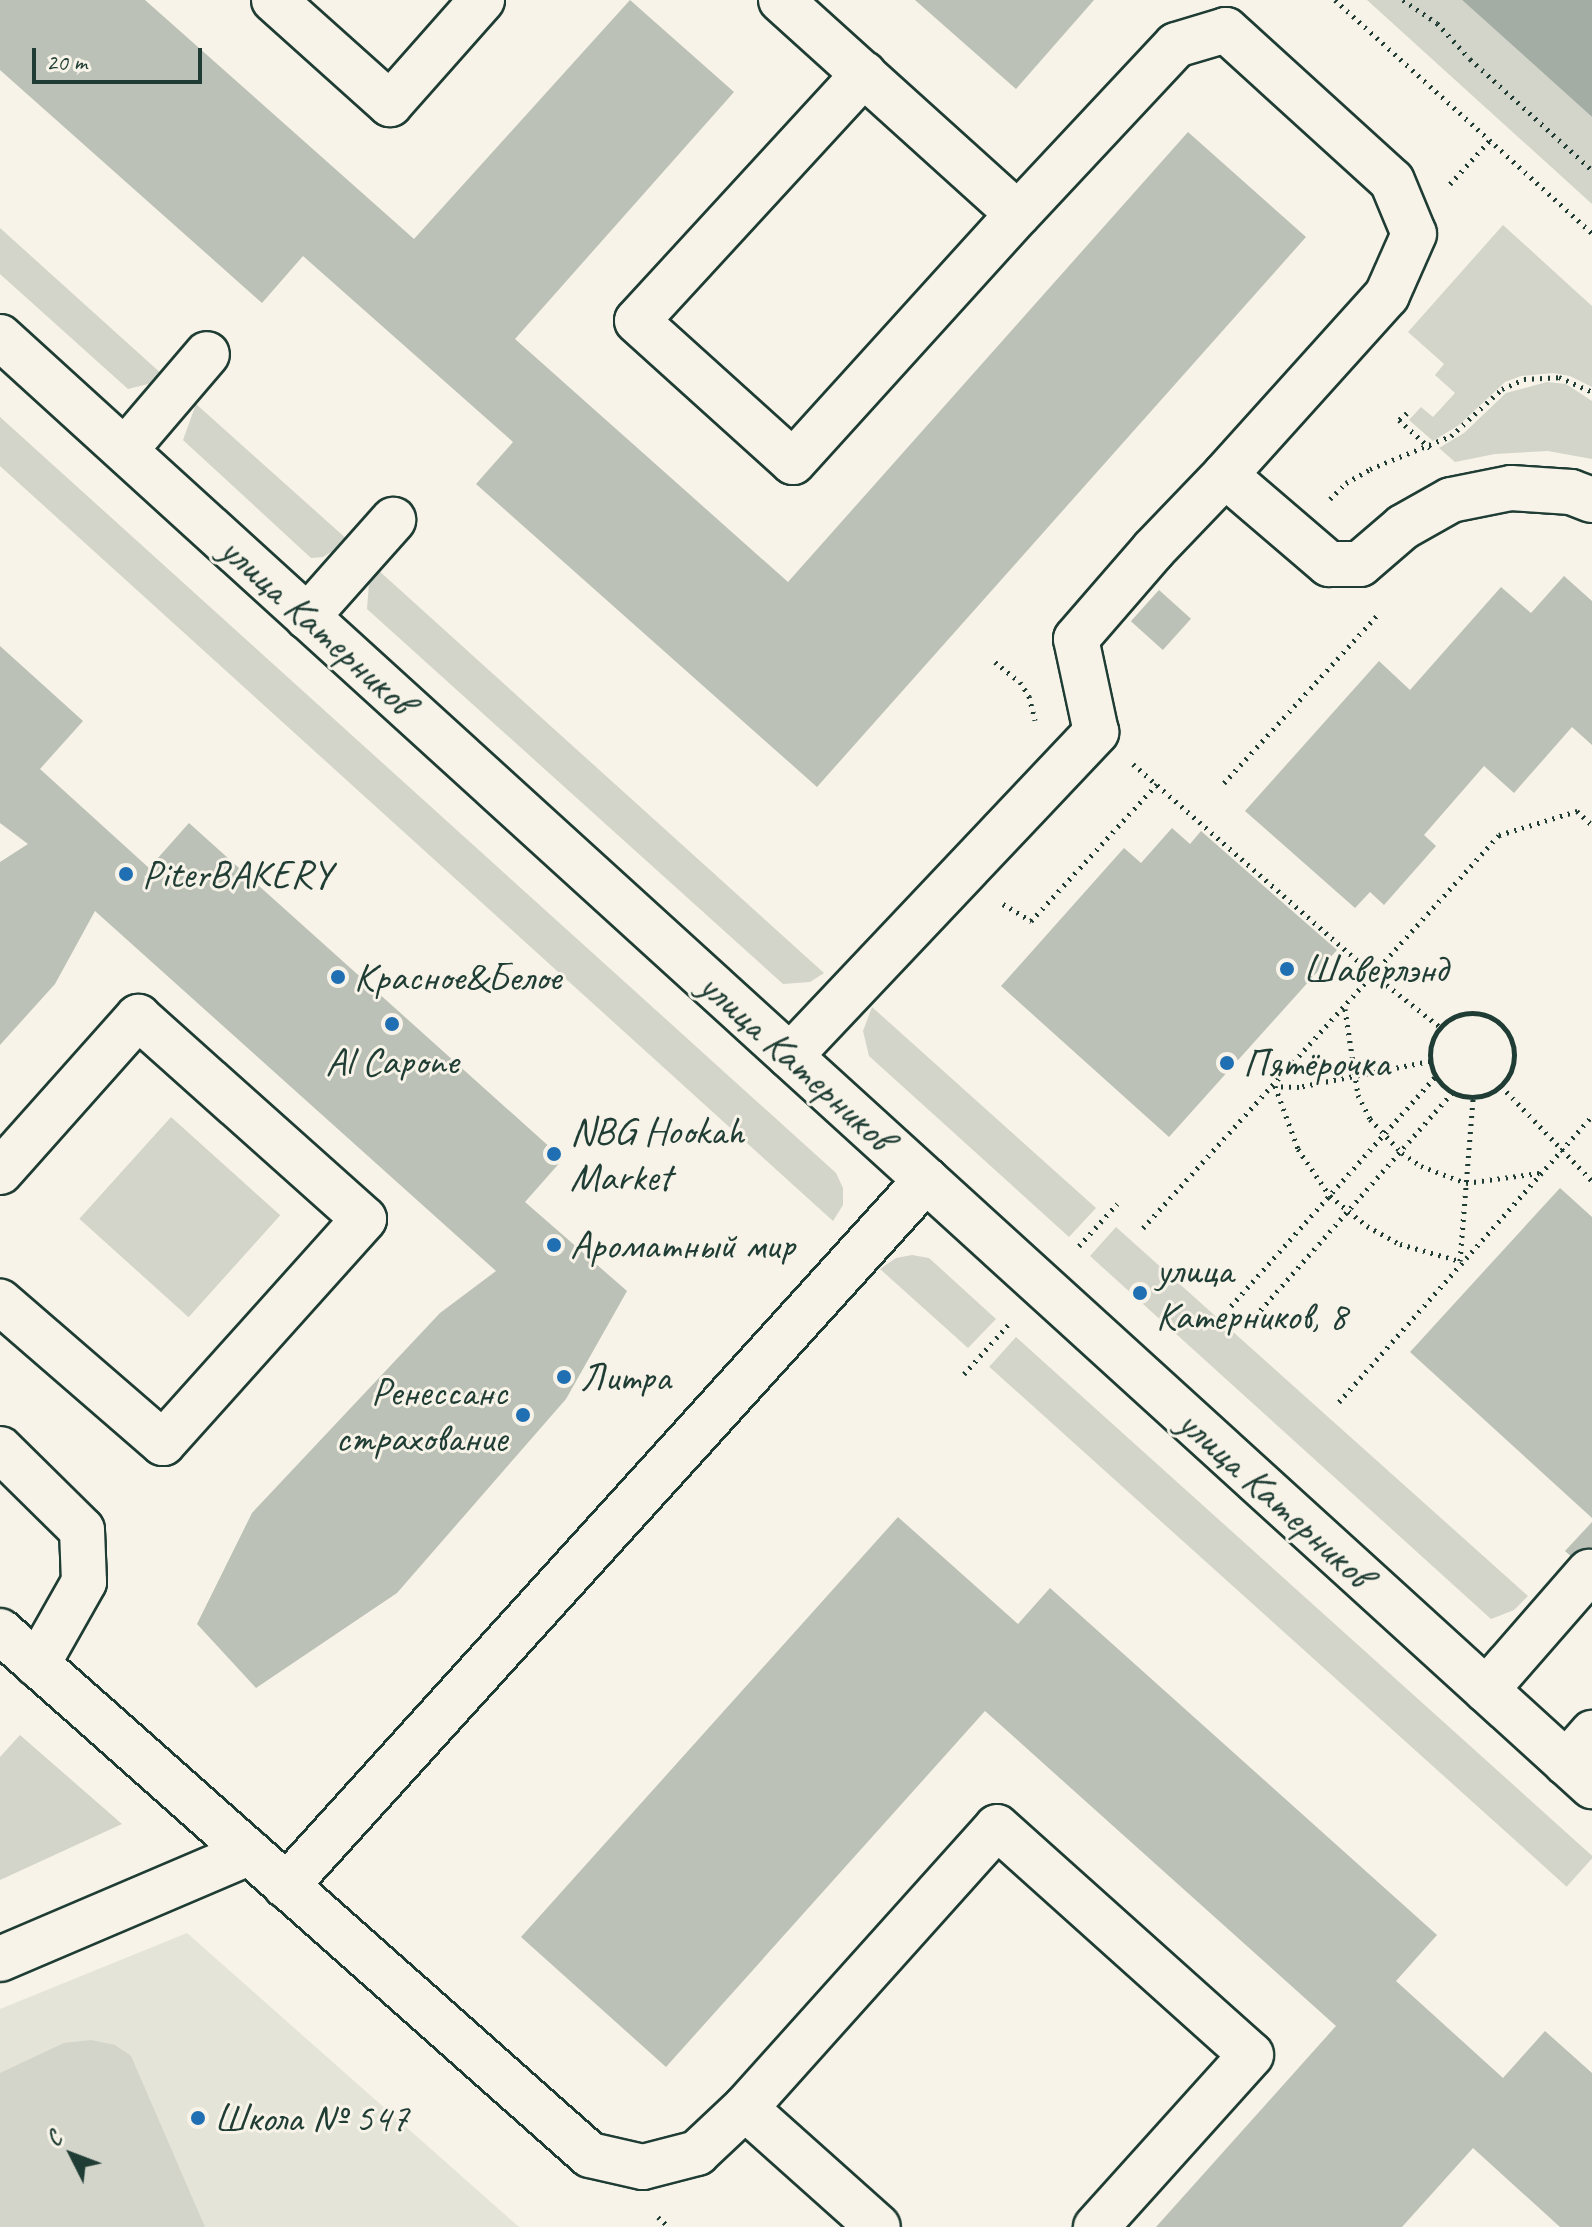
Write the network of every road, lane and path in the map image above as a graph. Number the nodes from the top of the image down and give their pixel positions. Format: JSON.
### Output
{"nodes":[{"id":1,"x":274,"y":0,"type":"edge"},
{"id":2,"x":482,"y":0,"type":"edge"},
{"id":3,"x":781,"y":0,"type":"edge"},
{"id":4,"x":1335,"y":0,"type":"edge"},
{"id":5,"x":1403,"y":0,"type":"edge"},
{"id":6,"x":864,"y":74,"type":"junction"},
{"id":7,"x":1490,"y":140,"type":"junction"},
{"id":8,"x":1462,"y":170,"type":"dead end"},
{"id":9,"x":1592,"y":170,"type":"edge"},
{"id":10,"x":1018,"y":214,"type":"junction"},
{"id":11,"x":1592,"y":233,"type":"edge"},
{"id":12,"x":0,"y":337,"type":"edge"},
{"id":13,"x":207,"y":354,"type":"dead end"},
{"id":14,"x":1592,"y":392,"type":"edge"},
{"id":15,"x":1407,"y":413,"type":"dead end"},
{"id":16,"x":1429,"y":448,"type":"junction"},
{"id":17,"x":125,"y":450,"type":"junction"},
{"id":18,"x":1437,"y":455,"type":"dead end"},
{"id":19,"x":1225,"y":475,"type":"junction"},
{"id":20,"x":1592,"y":500,"type":"edge"},
{"id":21,"x":393,"y":520,"type":"dead end"},
{"id":22,"x":1298,"y":536,"type":"junction"},
{"id":23,"x":1386,"y":606,"type":"dead end"},
{"id":24,"x":307,"y":617,"type":"junction"},
{"id":25,"x":1096,"y":732,"type":"junction"},
{"id":26,"x":1224,"y":783,"type":"dead end"},
{"id":27,"x":1157,"y":784,"type":"junction"},
{"id":28,"x":1592,"y":825,"type":"edge"},
{"id":29,"x":995,"y":900,"type":"dead end"},
{"id":30,"x":1374,"y":975,"type":"junction"},
{"id":31,"x":1345,"y":1008,"type":"junction"},
{"id":32,"x":1440,"y":1027,"type":"junction"},
{"id":33,"x":790,"y":1056,"type":"junction"},
{"id":34,"x":1430,"y":1061,"type":"junction"},
{"id":35,"x":1354,"y":1077,"type":"junction"},
{"id":36,"x":1435,"y":1077,"type":"junction"},
{"id":37,"x":1275,"y":1086,"type":"junction"},
{"id":38,"x":1501,"y":1086,"type":"junction"},
{"id":39,"x":1452,"y":1093,"type":"junction"},
{"id":40,"x":1473,"y":1098,"type":"junction"},
{"id":41,"x":1592,"y":1116,"type":"edge"},
{"id":42,"x":1384,"y":1135,"type":"junction"},
{"id":43,"x":1561,"y":1151,"type":"junction"},
{"id":44,"x":1402,"y":1153,"type":"junction"},
{"id":45,"x":0,"y":1172,"type":"edge"},
{"id":46,"x":1541,"y":1173,"type":"junction"},
{"id":47,"x":926,"y":1180,"type":"junction"},
{"id":48,"x":1592,"y":1181,"type":"edge"},
{"id":49,"x":1466,"y":1183,"type":"junction"},
{"id":50,"x":1330,"y":1196,"type":"junction"},
{"id":51,"x":1117,"y":1204,"type":"dead end"},
{"id":52,"x":1349,"y":1212,"type":"junction"},
{"id":53,"x":1143,"y":1228,"type":"dead end"},
{"id":54,"x":1079,"y":1246,"type":"dead end"},
{"id":55,"x":1460,"y":1261,"type":"junction"},
{"id":56,"x":0,"y":1302,"type":"edge"},
{"id":57,"x":1231,"y":1306,"type":"dead end"},
{"id":58,"x":1250,"y":1322,"type":"dead end"},
{"id":59,"x":1008,"y":1325,"type":"dead end"},
{"id":60,"x":964,"y":1374,"type":"dead end"},
{"id":61,"x":1339,"y":1402,"type":"dead end"},
{"id":62,"x":0,"y":1449,"type":"edge"},
{"id":63,"x":1589,"y":1572,"type":"dead end"},
{"id":64,"x":0,"y":1631,"type":"edge"},
{"id":65,"x":37,"y":1665,"type":"junction"},
{"id":66,"x":1486,"y":1690,"type":"junction"},
{"id":67,"x":1583,"y":1761,"type":"edge"},
{"id":68,"x":249,"y":1853,"type":"junction"},
{"id":69,"x":286,"y":1886,"type":"junction"},
{"id":70,"x":0,"y":1959,"type":"edge"},
{"id":71,"x":745,"y":2108,"type":"junction"},
{"id":72,"x":878,"y":2227,"type":"edge"},
{"id":73,"x":1096,"y":2227,"type":"edge"}],
"edges":[{"from":1,"to":2,"type":"street"},
{"from":3,"to":6,"type":"street"},
{"from":4,"to":7,"type":"path"},
{"from":5,"to":9,"type":"path"},
{"from":6,"to":10,"type":"street"},
{"from":6,"to":10,"type":"street"},
{"from":7,"to":8,"type":"path"},
{"from":7,"to":11,"type":"path"},
{"from":10,"to":19,"type":"street"},
{"from":12,"to":17,"type":"street","name":"улица Катерников"},
{"from":13,"to":17,"type":"street"},
{"from":14,"to":16,"type":"path"},
{"from":15,"to":16,"type":"path"},
{"from":16,"to":18,"type":"path"},
{"from":16,"to":22,"type":"path"},
{"from":17,"to":24,"type":"street","name":"улица Катерников"},
{"from":19,"to":22,"type":"street"},
{"from":19,"to":25,"type":"street"},
{"from":20,"to":22,"type":"street"},
{"from":21,"to":24,"type":"street"},
{"from":23,"to":26,"type":"path"},
{"from":24,"to":33,"type":"street","name":"улица Катерников"},
{"from":25,"to":27,"type":"path"},
{"from":25,"to":33,"type":"street"},
{"from":27,"to":29,"type":"path"},
{"from":27,"to":30,"type":"path"},
{"from":28,"to":30,"type":"path"},
{"from":30,"to":31,"type":"path"},
{"from":30,"to":32,"type":"path"},
{"from":31,"to":35,"type":"path"},
{"from":31,"to":37,"type":"path"},
{"from":32,"to":34,"type":"path"},
{"from":32,"to":38,"type":"path"},
{"from":33,"to":47,"type":"street","name":"улица Катерников"},
{"from":34,"to":35,"type":"path"},
{"from":34,"to":36,"type":"path"},
{"from":35,"to":37,"type":"path"},
{"from":35,"to":42,"type":"path"},
{"from":36,"to":39,"type":"path"},
{"from":36,"to":42,"type":"path"},
{"from":37,"to":50,"type":"path"},
{"from":37,"to":53,"type":"path"},
{"from":38,"to":40,"type":"path"},
{"from":38,"to":43,"type":"path"},
{"from":39,"to":40,"type":"path"},
{"from":39,"to":44,"type":"path"},
{"from":40,"to":49,"type":"path"},
{"from":41,"to":43,"type":"path"},
{"from":42,"to":44,"type":"path"},
{"from":42,"to":50,"type":"path"},
{"from":43,"to":46,"type":"path"},
{"from":43,"to":48,"type":"path"},
{"from":44,"to":49,"type":"path"},
{"from":44,"to":52,"type":"path"},
{"from":45,"to":56,"type":"street"},
{"from":46,"to":49,"type":"path"},
{"from":46,"to":55,"type":"path"},
{"from":47,"to":66,"type":"street","name":"улица Катерников"},
{"from":47,"to":69,"type":"street"},
{"from":49,"to":55,"type":"path"},
{"from":50,"to":52,"type":"path"},
{"from":50,"to":57,"type":"path"},
{"from":51,"to":54,"type":"path"},
{"from":52,"to":55,"type":"path"},
{"from":52,"to":58,"type":"path"},
{"from":55,"to":61,"type":"path"},
{"from":59,"to":60,"type":"path"},
{"from":62,"to":65,"type":"street"},
{"from":63,"to":66,"type":"street"},
{"from":64,"to":65,"type":"street"},
{"from":65,"to":68,"type":"street"},
{"from":66,"to":67,"type":"street","name":"улица Катерников"},
{"from":68,"to":69,"type":"street"},
{"from":68,"to":70,"type":"street"},
{"from":69,"to":71,"type":"street"},
{"from":71,"to":72,"type":"street"},
{"from":71,"to":73,"type":"street"}]}
